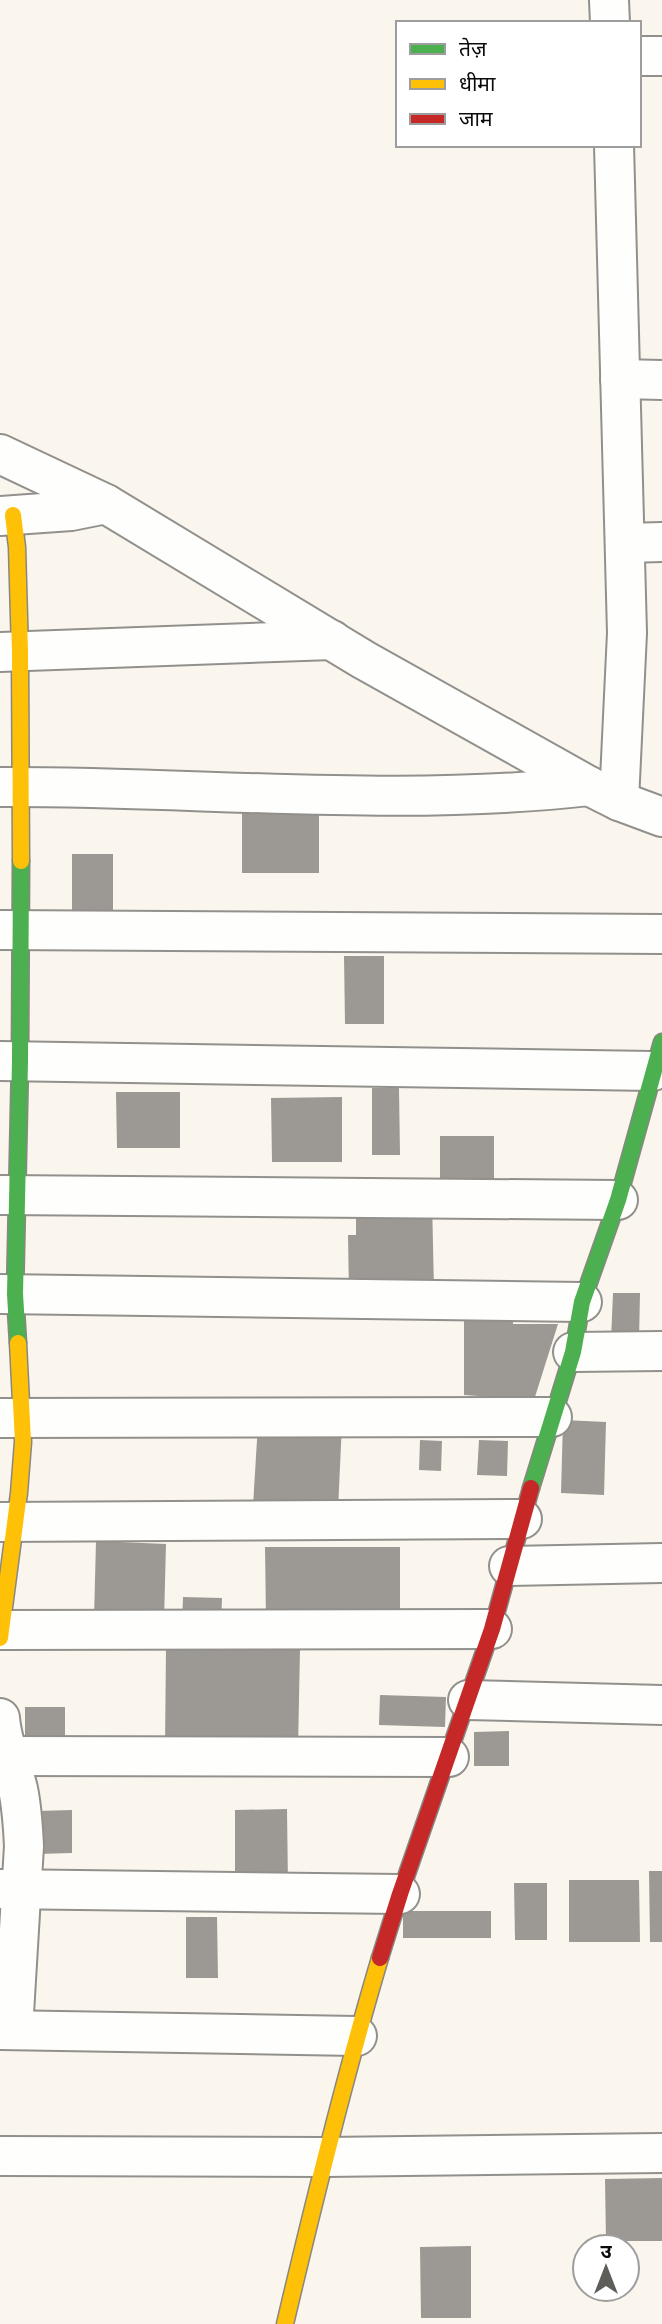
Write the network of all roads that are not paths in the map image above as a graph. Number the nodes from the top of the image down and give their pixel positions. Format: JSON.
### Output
{"nodes":[{"id":1,"x":609,"y":0,"type":"edge"},
{"id":2,"x":610,"y":21,"type":"edge"},
{"id":3,"x":641,"y":56,"type":"edge"},
{"id":4,"x":662,"y":56,"type":"edge"},
{"id":5,"x":614,"y":147,"type":"edge"},
{"id":6,"x":620,"y":379,"type":"junction"},
{"id":7,"x":662,"y":380,"type":"edge"},
{"id":8,"x":0,"y":454,"type":"edge"},
{"id":9,"x":106,"y":504,"type":"junction"},
{"id":10,"x":7,"y":516,"type":"edge"},
{"id":11,"x":644,"y":543,"type":"edge"},
{"id":12,"x":332,"y":640,"type":"junction"},
{"id":13,"x":10,"y":652,"type":"edge"},
{"id":14,"x":10,"y":787,"type":"edge"},
{"id":15,"x":604,"y":793,"type":"junction"},
{"id":16,"x":662,"y":817,"type":"edge"},
{"id":17,"x":10,"y":930,"type":"edge"},
{"id":18,"x":662,"y":934,"type":"edge"},
{"id":19,"x":658,"y":1056,"type":"edge"},
{"id":20,"x":10,"y":1061,"type":"edge"},
{"id":21,"x":9,"y":1195,"type":"edge"},
{"id":22,"x":618,"y":1200,"type":"junction"},
{"id":23,"x":7,"y":1294,"type":"edge"},
{"id":24,"x":582,"y":1302,"type":"junction"},
{"id":25,"x":662,"y":1351,"type":"edge"},
{"id":26,"x":573,"y":1352,"type":"junction"},
{"id":27,"x":552,"y":1417,"type":"junction"},
{"id":28,"x":11,"y":1418,"type":"edge"},
{"id":29,"x":522,"y":1519,"type":"junction"},
{"id":30,"x":7,"y":1522,"type":"edge"},
{"id":31,"x":662,"y":1563,"type":"edge"},
{"id":32,"x":509,"y":1566,"type":"junction"},
{"id":33,"x":492,"y":1629,"type":"junction"},
{"id":34,"x":0,"y":1633,"type":"edge"},
{"id":35,"x":468,"y":1700,"type":"junction"},
{"id":36,"x":662,"y":1705,"type":"edge"},
{"id":37,"x":0,"y":1718,"type":"edge"},
{"id":38,"x":4,"y":1756,"type":"edge"},
{"id":39,"x":449,"y":1757,"type":"junction"},
{"id":40,"x":11,"y":1889,"type":"edge"},
{"id":41,"x":400,"y":1894,"type":"junction"},
{"id":42,"x":6,"y":2030,"type":"edge"},
{"id":43,"x":357,"y":2036,"type":"junction"},
{"id":44,"x":662,"y":2153,"type":"edge"},
{"id":45,"x":0,"y":2156,"type":"edge"},
{"id":46,"x":325,"y":2157,"type":"junction"},
{"id":47,"x":285,"y":2324,"type":"edge"}],
"edges":[{"from":1,"to":2,"type":"street"},
{"from":3,"to":4,"type":"street"},
{"from":5,"to":6,"type":"street"},
{"from":6,"to":7,"type":"street"},
{"from":6,"to":11,"type":"street"},
{"from":8,"to":9,"type":"street"},
{"from":9,"to":10,"type":"street"},
{"from":9,"to":12,"type":"street"},
{"from":10,"to":13,"type":"street"},
{"from":11,"to":15,"type":"street"},
{"from":12,"to":13,"type":"street"},
{"from":12,"to":15,"type":"street"},
{"from":13,"to":14,"type":"street"},
{"from":14,"to":15,"type":"street"},
{"from":14,"to":17,"type":"street"},
{"from":15,"to":16,"type":"street"},
{"from":17,"to":18,"type":"street"},
{"from":17,"to":20,"type":"street"},
{"from":19,"to":20,"type":"street"},
{"from":19,"to":22,"type":"street"},
{"from":20,"to":21,"type":"street"},
{"from":21,"to":22,"type":"street"},
{"from":21,"to":23,"type":"street"},
{"from":22,"to":24,"type":"street"},
{"from":23,"to":24,"type":"street"},
{"from":23,"to":28,"type":"street"},
{"from":24,"to":26,"type":"street"},
{"from":25,"to":26,"type":"street"},
{"from":26,"to":27,"type":"street"},
{"from":27,"to":28,"type":"street"},
{"from":27,"to":29,"type":"street"},
{"from":28,"to":30,"type":"street"},
{"from":29,"to":30,"type":"street"},
{"from":29,"to":32,"type":"street"},
{"from":30,"to":34,"type":"street"},
{"from":31,"to":32,"type":"street"},
{"from":32,"to":33,"type":"street"},
{"from":33,"to":34,"type":"street"},
{"from":33,"to":35,"type":"street"},
{"from":35,"to":36,"type":"street"},
{"from":35,"to":39,"type":"street"},
{"from":37,"to":38,"type":"street"},
{"from":38,"to":39,"type":"street"},
{"from":38,"to":40,"type":"street"},
{"from":39,"to":41,"type":"street"},
{"from":40,"to":41,"type":"street"},
{"from":40,"to":42,"type":"street"},
{"from":41,"to":43,"type":"street"},
{"from":42,"to":43,"type":"street"},
{"from":43,"to":46,"type":"street"},
{"from":44,"to":46,"type":"street"},
{"from":45,"to":46,"type":"street"},
{"from":46,"to":47,"type":"street"}]}
